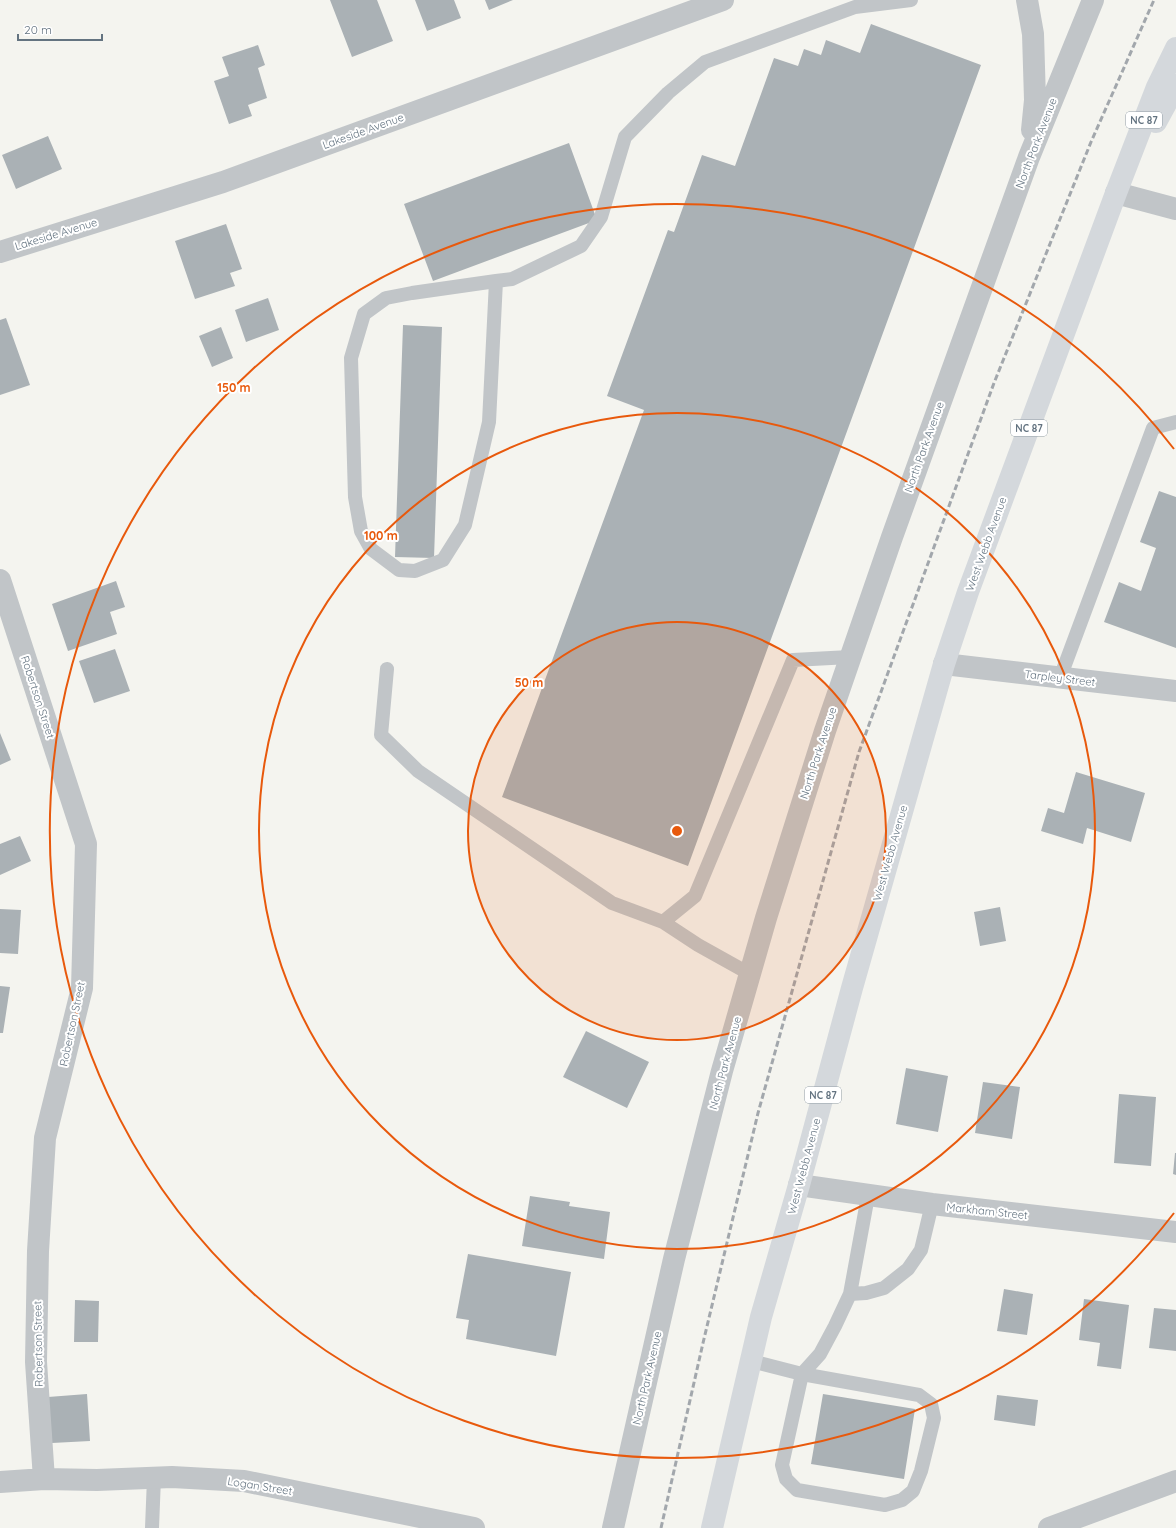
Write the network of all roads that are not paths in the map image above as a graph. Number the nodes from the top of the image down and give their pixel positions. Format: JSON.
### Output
{"nodes":[{"id":1,"x":723,"y":0,"type":"edge"},
{"id":2,"x":911,"y":0,"type":"edge"},
{"id":3,"x":1027,"y":0,"type":"edge"},
{"id":4,"x":1093,"y":0,"type":"edge"},
{"id":5,"x":1176,"y":48,"type":"edge"},
{"id":6,"x":1176,"y":85,"type":"edge"},
{"id":7,"x":1029,"y":157,"type":"junction"},
{"id":8,"x":1116,"y":193,"type":"junction"},
{"id":9,"x":1176,"y":209,"type":"edge"},
{"id":10,"x":0,"y":252,"type":"edge"},
{"id":11,"x":496,"y":282,"type":"junction"},
{"id":12,"x":1176,"y":422,"type":"edge"},
{"id":13,"x":0,"y":580,"type":"edge"},
{"id":14,"x":850,"y":657,"type":"junction"},
{"id":15,"x":944,"y":664,"type":"junction"},
{"id":16,"x":387,"y":669,"type":"dead end"},
{"id":17,"x":1060,"y":678,"type":"junction"},
{"id":18,"x":1176,"y":691,"type":"edge"},
{"id":19,"x":663,"y":922,"type":"junction"},
{"id":20,"x":750,"y":974,"type":"junction"},
{"id":21,"x":799,"y":1186,"type":"junction"},
{"id":22,"x":868,"y":1196,"type":"junction"},
{"id":23,"x":932,"y":1204,"type":"junction"},
{"id":24,"x":1176,"y":1232,"type":"edge"},
{"id":25,"x":850,"y":1294,"type":"junction"},
{"id":26,"x":751,"y":1361,"type":"junction"},
{"id":27,"x":802,"y":1374,"type":"junction"},
{"id":28,"x":154,"y":1478,"type":"junction"},
{"id":29,"x":44,"y":1479,"type":"junction"},
{"id":30,"x":1176,"y":1481,"type":"edge"},
{"id":31,"x":0,"y":1482,"type":"edge"},
{"id":32,"x":152,"y":1528,"type":"edge"},
{"id":33,"x":474,"y":1528,"type":"edge"},
{"id":34,"x":613,"y":1528,"type":"edge"},
{"id":35,"x":712,"y":1528,"type":"edge"},
{"id":36,"x":1049,"y":1528,"type":"edge"}],
"edges":[{"from":1,"to":10,"type":"street","name":"Lakeside Avenue"},
{"from":2,"to":11,"type":"lane"},
{"from":3,"to":7,"type":"street"},
{"from":4,"to":7,"type":"street","name":"North Park Avenue"},
{"from":5,"to":8,"type":"highway","name":"West Webb Avenue","number":"NC 87"},
{"from":6,"to":8,"type":"highway","name":"West Webb Avenue","number":"NC 87"},
{"from":7,"to":14,"type":"street","name":"North Park Avenue"},
{"from":8,"to":9,"type":"street"},
{"from":8,"to":15,"type":"highway","name":"West Webb Avenue","number":"NC 87"},
{"from":11,"to":11,"type":"lane"},
{"from":12,"to":17,"type":"lane"},
{"from":13,"to":29,"type":"street","name":"Robertson Street"},
{"from":14,"to":19,"type":"lane"},
{"from":14,"to":20,"type":"street","name":"North Park Avenue"},
{"from":15,"to":17,"type":"street","name":"Tarpley Street"},
{"from":15,"to":21,"type":"highway","name":"West Webb Avenue","number":"NC 87"},
{"from":16,"to":19,"type":"lane"},
{"from":17,"to":18,"type":"street","name":"Tarpley Street"},
{"from":19,"to":20,"type":"lane"},
{"from":20,"to":34,"type":"street","name":"North Park Avenue"},
{"from":21,"to":22,"type":"street","name":"Markham Street"},
{"from":21,"to":26,"type":"highway","name":"West Webb Avenue","number":"NC 87"},
{"from":22,"to":23,"type":"street","name":"Markham Street"},
{"from":22,"to":25,"type":"lane"},
{"from":23,"to":24,"type":"street","name":"Markham Street"},
{"from":23,"to":25,"type":"lane"},
{"from":25,"to":27,"type":"lane"},
{"from":26,"to":27,"type":"lane"},
{"from":26,"to":35,"type":"highway","name":"West Webb Avenue","number":"NC 87"},
{"from":27,"to":27,"type":"lane"},
{"from":28,"to":29,"type":"street","name":"Logan Street"},
{"from":28,"to":32,"type":"lane"},
{"from":28,"to":33,"type":"street","name":"Logan Street"},
{"from":29,"to":31,"type":"street","name":"Logan Street"},
{"from":30,"to":36,"type":"street"}]}
